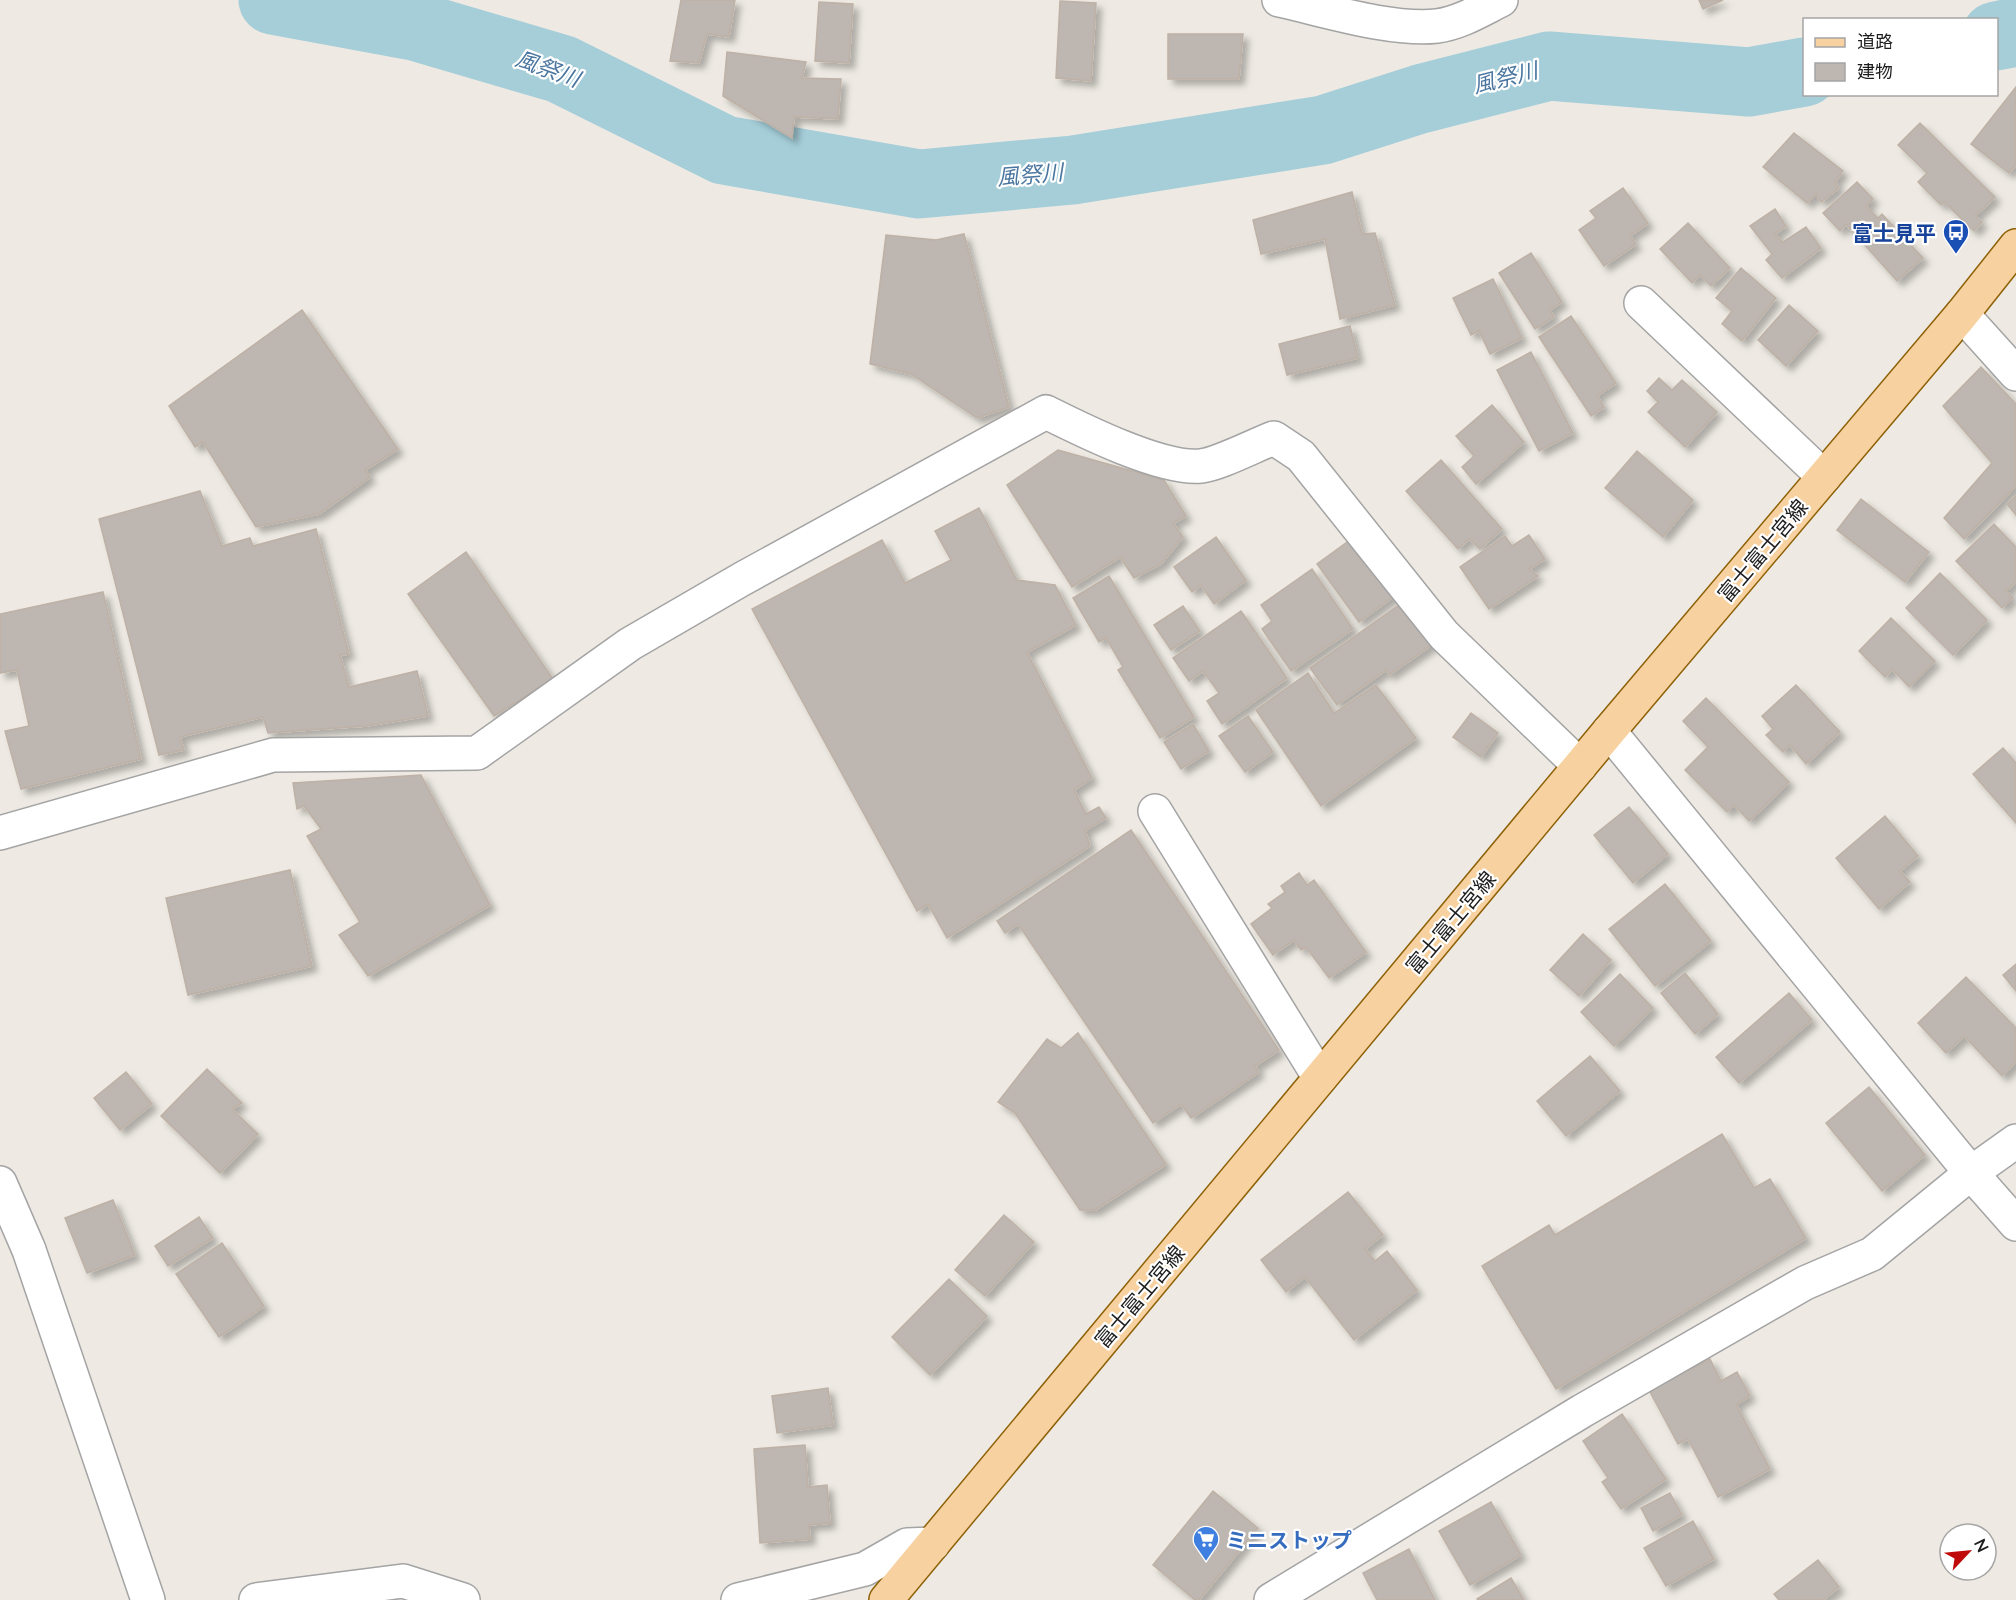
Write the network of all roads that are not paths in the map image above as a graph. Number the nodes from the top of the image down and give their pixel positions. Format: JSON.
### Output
{"nodes":[{"id":1,"x":1279,"y":0,"type":"edge"},
{"id":2,"x":1501,"y":0,"type":"edge"},
{"id":3,"x":2016,"y":246,"type":"edge"},
{"id":4,"x":1641,"y":303,"type":"dead end"},
{"id":5,"x":1962,"y":314,"type":"junction"},
{"id":6,"x":2016,"y":374,"type":"edge"},
{"id":7,"x":1824,"y":477,"type":"junction"},
{"id":8,"x":1609,"y":731,"type":"junction"},
{"id":9,"x":1580,"y":766,"type":"junction"},
{"id":10,"x":1155,"y":811,"type":"dead end"},
{"id":11,"x":0,"y":833,"type":"edge"},
{"id":12,"x":1320,"y":1078,"type":"junction"},
{"id":13,"x":2016,"y":1141,"type":"edge"},
{"id":14,"x":1971,"y":1173,"type":"junction"},
{"id":15,"x":0,"y":1183,"type":"edge"},
{"id":16,"x":2016,"y":1224,"type":"edge"},
{"id":17,"x":933,"y":1544,"type":"junction"},
{"id":18,"x":148,"y":1600,"type":"edge"},
{"id":19,"x":256,"y":1600,"type":"edge"},
{"id":20,"x":463,"y":1600,"type":"edge"},
{"id":21,"x":738,"y":1600,"type":"edge"},
{"id":22,"x":886,"y":1600,"type":"edge"},
{"id":23,"x":1271,"y":1600,"type":"edge"}],
"edges":[{"from":1,"to":2,"type":"street"},
{"from":3,"to":5,"type":"main road","name":"富士富士宮線"},
{"from":4,"to":7,"type":"street"},
{"from":5,"to":6,"type":"street"},
{"from":5,"to":7,"type":"main road","name":"富士富士宮線"},
{"from":7,"to":8,"type":"main road","name":"富士富士宮線"},
{"from":8,"to":9,"type":"main road","name":"富士富士宮線"},
{"from":8,"to":14,"type":"street"},
{"from":9,"to":11,"type":"street"},
{"from":9,"to":12,"type":"main road","name":"富士富士宮線"},
{"from":10,"to":12,"type":"street"},
{"from":12,"to":17,"type":"main road","name":"富士富士宮線"},
{"from":13,"to":14,"type":"street"},
{"from":14,"to":16,"type":"street"},
{"from":14,"to":23,"type":"street"},
{"from":15,"to":18,"type":"street"},
{"from":17,"to":21,"type":"street"},
{"from":17,"to":22,"type":"main road","name":"富士富士宮線"},
{"from":19,"to":20,"type":"street"}]}
